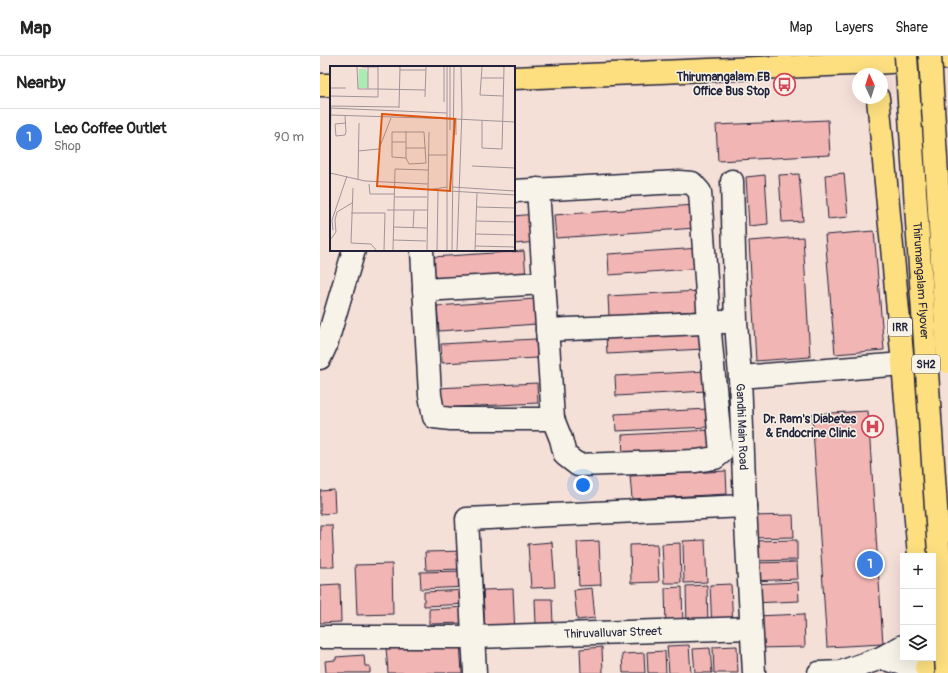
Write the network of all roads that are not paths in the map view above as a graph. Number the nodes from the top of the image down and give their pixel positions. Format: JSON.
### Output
{"nodes":[{"id":1,"x":906,"y":56,"type":"edge"},
{"id":2,"x":930,"y":56,"type":"edge"},
{"id":3,"x":948,"y":58,"type":"edge"},
{"id":4,"x":875,"y":64,"type":"edge"},
{"id":5,"x":515,"y":78,"type":"edge"},
{"id":6,"x":330,"y":84,"type":"edge"},
{"id":7,"x":320,"y":85,"type":"edge"},
{"id":8,"x":879,"y":104,"type":"edge"},
{"id":9,"x":732,"y":181,"type":"dead end"},
{"id":10,"x":538,"y":189,"type":"junction"},
{"id":11,"x":515,"y":191,"type":"edge"},
{"id":12,"x":354,"y":251,"type":"edge"},
{"id":13,"x":422,"y":251,"type":"edge"},
{"id":14,"x":544,"y":283,"type":"junction"},
{"id":15,"x":424,"y":290,"type":"junction"},
{"id":16,"x":709,"y":322,"type":"junction"},
{"id":17,"x":736,"y":322,"type":"junction"},
{"id":18,"x":547,"y":330,"type":"junction"},
{"id":19,"x":320,"y":358,"type":"edge"},
{"id":20,"x":948,"y":362,"type":"edge"},
{"id":21,"x":903,"y":364,"type":"junction"},
{"id":22,"x":740,"y":377,"type":"junction"},
{"id":23,"x":553,"y":419,"type":"junction"},
{"id":24,"x":745,"y":506,"type":"junction"},
{"id":25,"x":918,"y":553,"type":"edge"},
{"id":26,"x":752,"y":628,"type":"junction"},
{"id":27,"x":936,"y":636,"type":"edge"},
{"id":28,"x":320,"y":637,"type":"edge"},
{"id":29,"x":474,"y":637,"type":"junction"},
{"id":30,"x":948,"y":637,"type":"edge"},
{"id":31,"x":900,"y":648,"type":"edge"},
{"id":32,"x":882,"y":658,"type":"junction"},
{"id":33,"x":926,"y":666,"type":"edge"},
{"id":34,"x":948,"y":672,"type":"edge"},
{"id":35,"x":475,"y":673,"type":"edge"},
{"id":36,"x":754,"y":673,"type":"edge"},
{"id":37,"x":819,"y":673,"type":"edge"},
{"id":38,"x":841,"y":673,"type":"edge"}],
"edges":[{"from":1,"to":34,"type":"main road","name":"Thirumangalam Flyover","number":"SH2","bridge":true},
{"from":2,"to":20,"type":"main road","name":"Thirumangalam Flyover","number":"SH2","bridge":true},
{"from":3,"to":4,"type":"main road"},
{"from":4,"to":5,"type":"main road"},
{"from":6,"to":7,"type":"main road"},
{"from":8,"to":21,"type":"main road","number":"IRR"},
{"from":9,"to":17,"type":"street","name":"Gandhi Main Road"},
{"from":10,"to":11,"type":"street"},
{"from":10,"to":14,"type":"street"},
{"from":10,"to":16,"type":"street"},
{"from":12,"to":19,"type":"street"},
{"from":13,"to":15,"type":"street"},
{"from":14,"to":15,"type":"street"},
{"from":14,"to":18,"type":"street"},
{"from":15,"to":23,"type":"street"},
{"from":16,"to":17,"type":"street"},
{"from":16,"to":18,"type":"street"},
{"from":16,"to":23,"type":"street"},
{"from":17,"to":22,"type":"street","name":"Gandhi Main Road"},
{"from":18,"to":23,"type":"street"},
{"from":21,"to":22,"type":"street"},
{"from":21,"to":25,"type":"main road","number":"IRR"},
{"from":22,"to":24,"type":"street","name":"Gandhi Main Road"},
{"from":24,"to":26,"type":"street","name":"Gandhi Main Road"},
{"from":24,"to":29,"type":"street"},
{"from":26,"to":29,"type":"street","name":"Thiruvalluvar Street"},
{"from":26,"to":36,"type":"street","name":"Gandhi Main Road"},
{"from":27,"to":30,"type":"main road"},
{"from":28,"to":29,"type":"street","name":"Thiruvalluvar Street"},
{"from":29,"to":35,"type":"street"},
{"from":31,"to":32,"type":"street"},
{"from":32,"to":33,"type":"street"},
{"from":32,"to":38,"type":"street"},
{"from":33,"to":34,"type":"main road"},
{"from":37,"to":38,"type":"street"}]}
